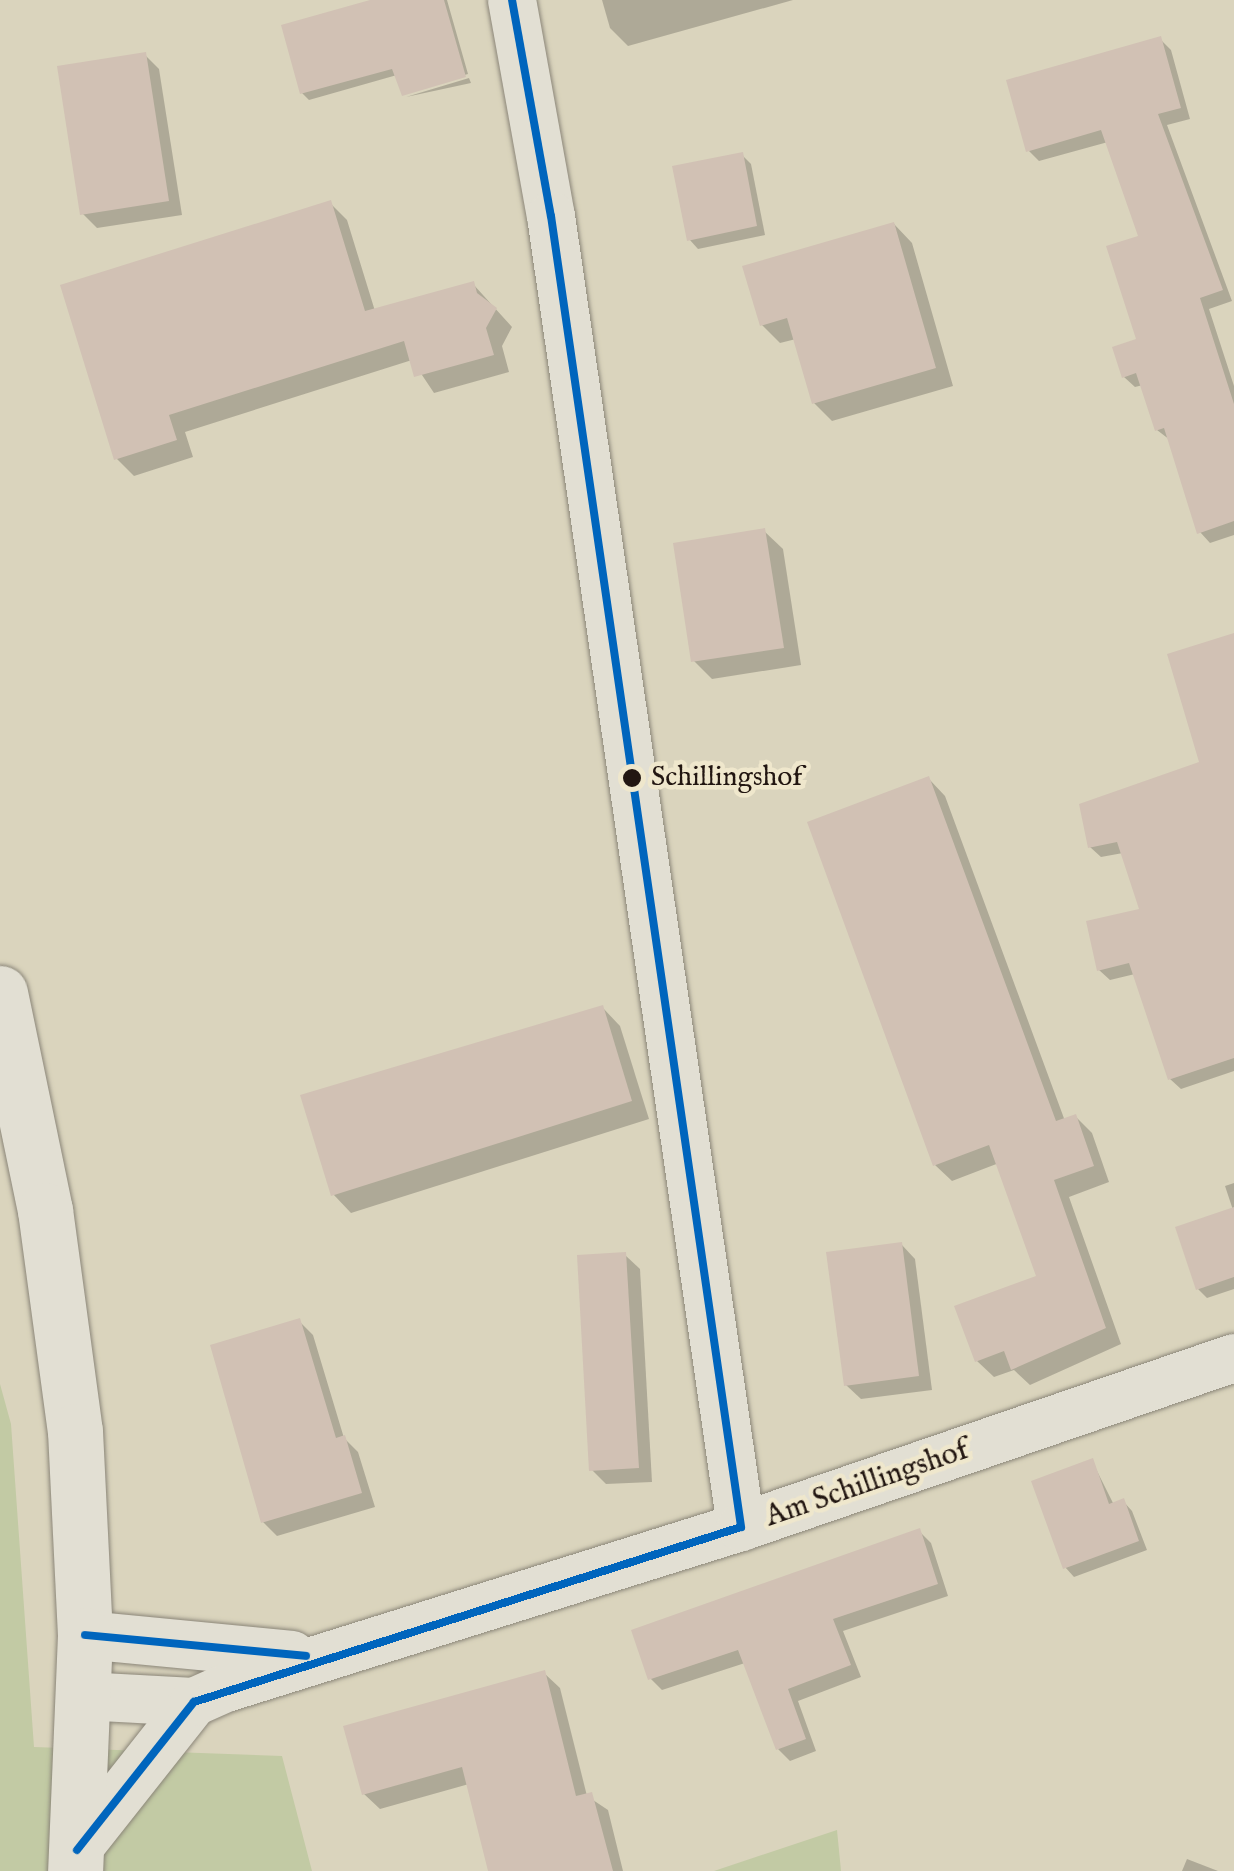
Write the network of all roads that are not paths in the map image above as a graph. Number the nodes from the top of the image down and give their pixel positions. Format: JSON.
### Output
{"nodes":[{"id":1,"x":512,"y":0,"type":"edge"},
{"id":2,"x":0,"y":993,"type":"edge"},
{"id":3,"x":1234,"y":1358,"type":"edge"},
{"id":4,"x":741,"y":1527,"type":"junction"},
{"id":5,"x":86,"y":1635,"type":"junction"},
{"id":6,"x":326,"y":1657,"type":"junction"},
{"id":7,"x":83,"y":1696,"type":"junction"},
{"id":8,"x":194,"y":1702,"type":"junction"},
{"id":9,"x":76,"y":1860,"type":"edge"}],
"edges":[{"from":1,"to":4,"type":"street"},
{"from":2,"to":5,"type":"main road"},
{"from":3,"to":4,"type":"street","name":"Am Schillingshof"},
{"from":4,"to":6,"type":"street","name":"Am Schillingshof"},
{"from":5,"to":6,"type":"street","name":"Am Schillingshof"},
{"from":5,"to":7,"type":"main road"},
{"from":6,"to":8,"type":"street","name":"Am Schillingshof"},
{"from":7,"to":8,"type":"street","name":"Am Schillingshof"},
{"from":7,"to":9,"type":"main road"},
{"from":8,"to":9,"type":"street"}]}
